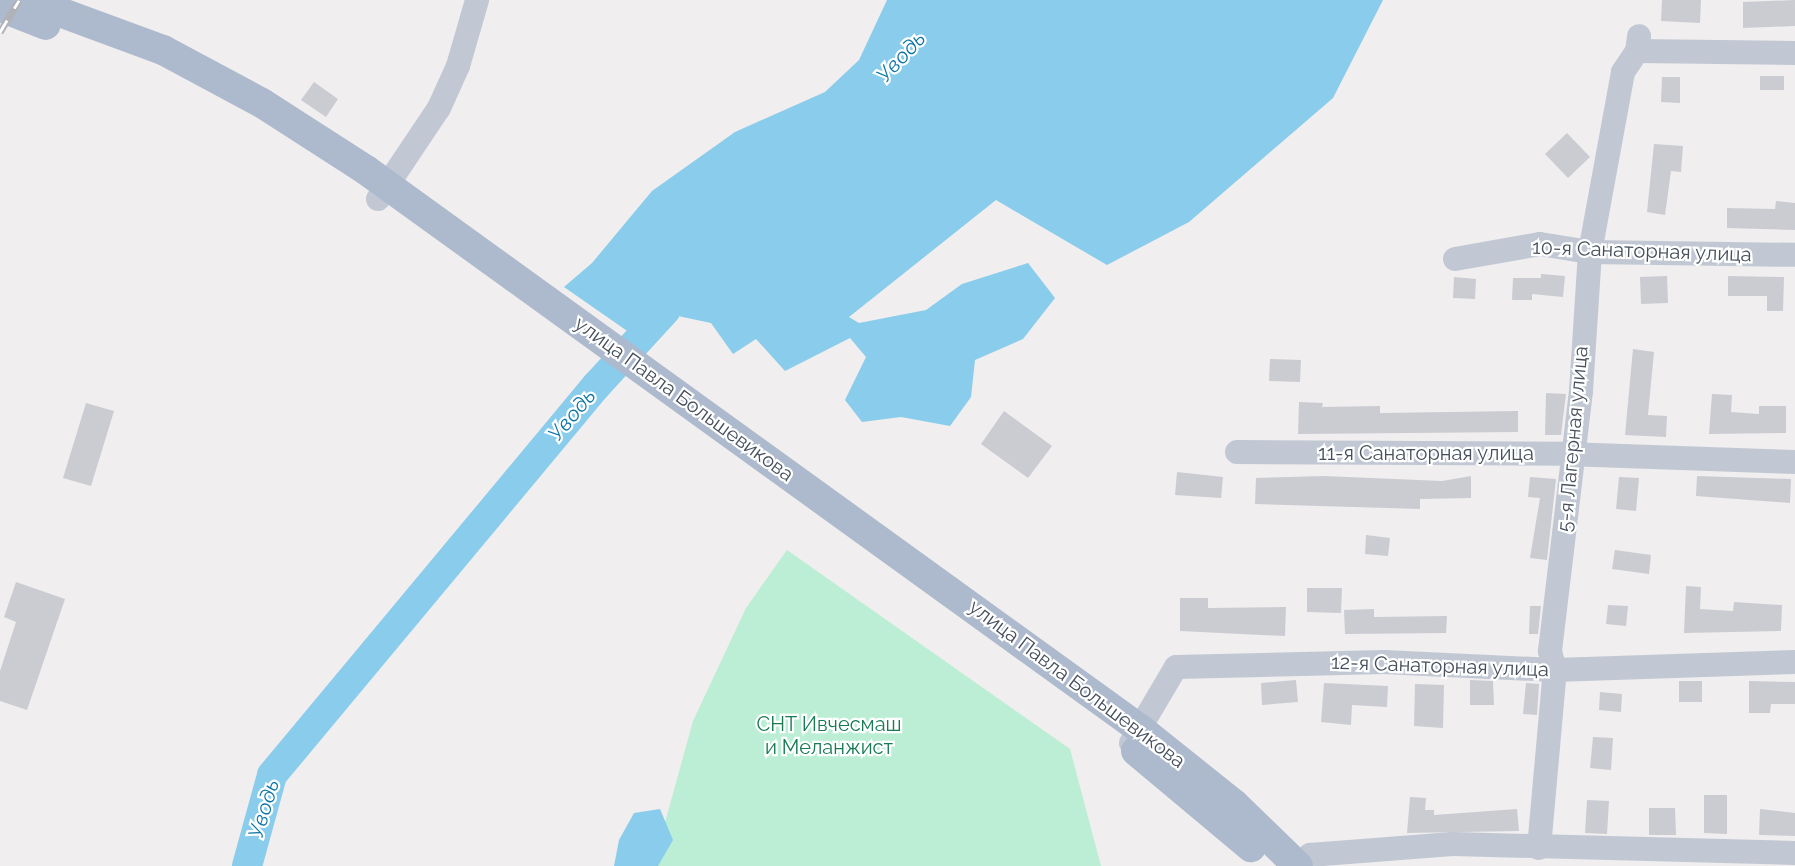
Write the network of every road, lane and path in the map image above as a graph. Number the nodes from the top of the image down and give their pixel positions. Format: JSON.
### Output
{"nodes":[{"id":1,"x":27,"y":0,"type":"edge"},
{"id":2,"x":477,"y":0,"type":"edge"},
{"id":3,"x":0,"y":7,"type":"edge"},
{"id":4,"x":1795,"y":53,"type":"edge"},
{"id":5,"x":382,"y":192,"type":"junction"},
{"id":6,"x":1590,"y":252,"type":"junction"},
{"id":7,"x":1795,"y":255,"type":"edge"},
{"id":8,"x":1455,"y":259,"type":"dead end"},
{"id":9,"x":1237,"y":452,"type":"dead end"},
{"id":10,"x":1574,"y":454,"type":"junction"},
{"id":11,"x":1795,"y":462,"type":"edge"},
{"id":12,"x":1795,"y":662,"type":"edge"},
{"id":13,"x":1555,"y":670,"type":"junction"},
{"id":14,"x":1135,"y":737,"type":"junction"},
{"id":15,"x":1539,"y":848,"type":"junction"},
{"id":16,"x":1795,"y":853,"type":"edge"},
{"id":17,"x":1270,"y":866,"type":"edge"},
{"id":18,"x":1298,"y":866,"type":"edge"}],
"edges":[{"from":1,"to":5,"type":"main road"},
{"from":2,"to":5,"type":"street"},
{"from":3,"to":5,"type":"main road"},
{"from":4,"to":6,"type":"street","name":"5-я Лагерная улица"},
{"from":5,"to":14,"type":"main road","name":"улица Павла Большевикова"},
{"from":6,"to":7,"type":"street","name":"10-я Санаторная улица"},
{"from":6,"to":8,"type":"street","name":"10-я Санаторная улица"},
{"from":6,"to":10,"type":"street","name":"5-я Лагерная улица"},
{"from":9,"to":10,"type":"street","name":"11-я Санаторная улица"},
{"from":10,"to":11,"type":"street","name":"11-я Санаторная улица"},
{"from":10,"to":13,"type":"street","name":"5-я Лагерная улица"},
{"from":12,"to":13,"type":"street","name":"12-я Санаторная улица"},
{"from":13,"to":14,"type":"street","name":"12-я Санаторная улица"},
{"from":13,"to":15,"type":"street","name":"5-я Лагерная улица"},
{"from":14,"to":17,"type":"main road","name":"улица Павла Большевикова"},
{"from":14,"to":18,"type":"main road","name":"улица Павла Большевикова"},
{"from":15,"to":16,"type":"street","name":"улица Павла Большевикова"},
{"from":15,"to":18,"type":"street","name":"улица Павла Большевикова"}]}
